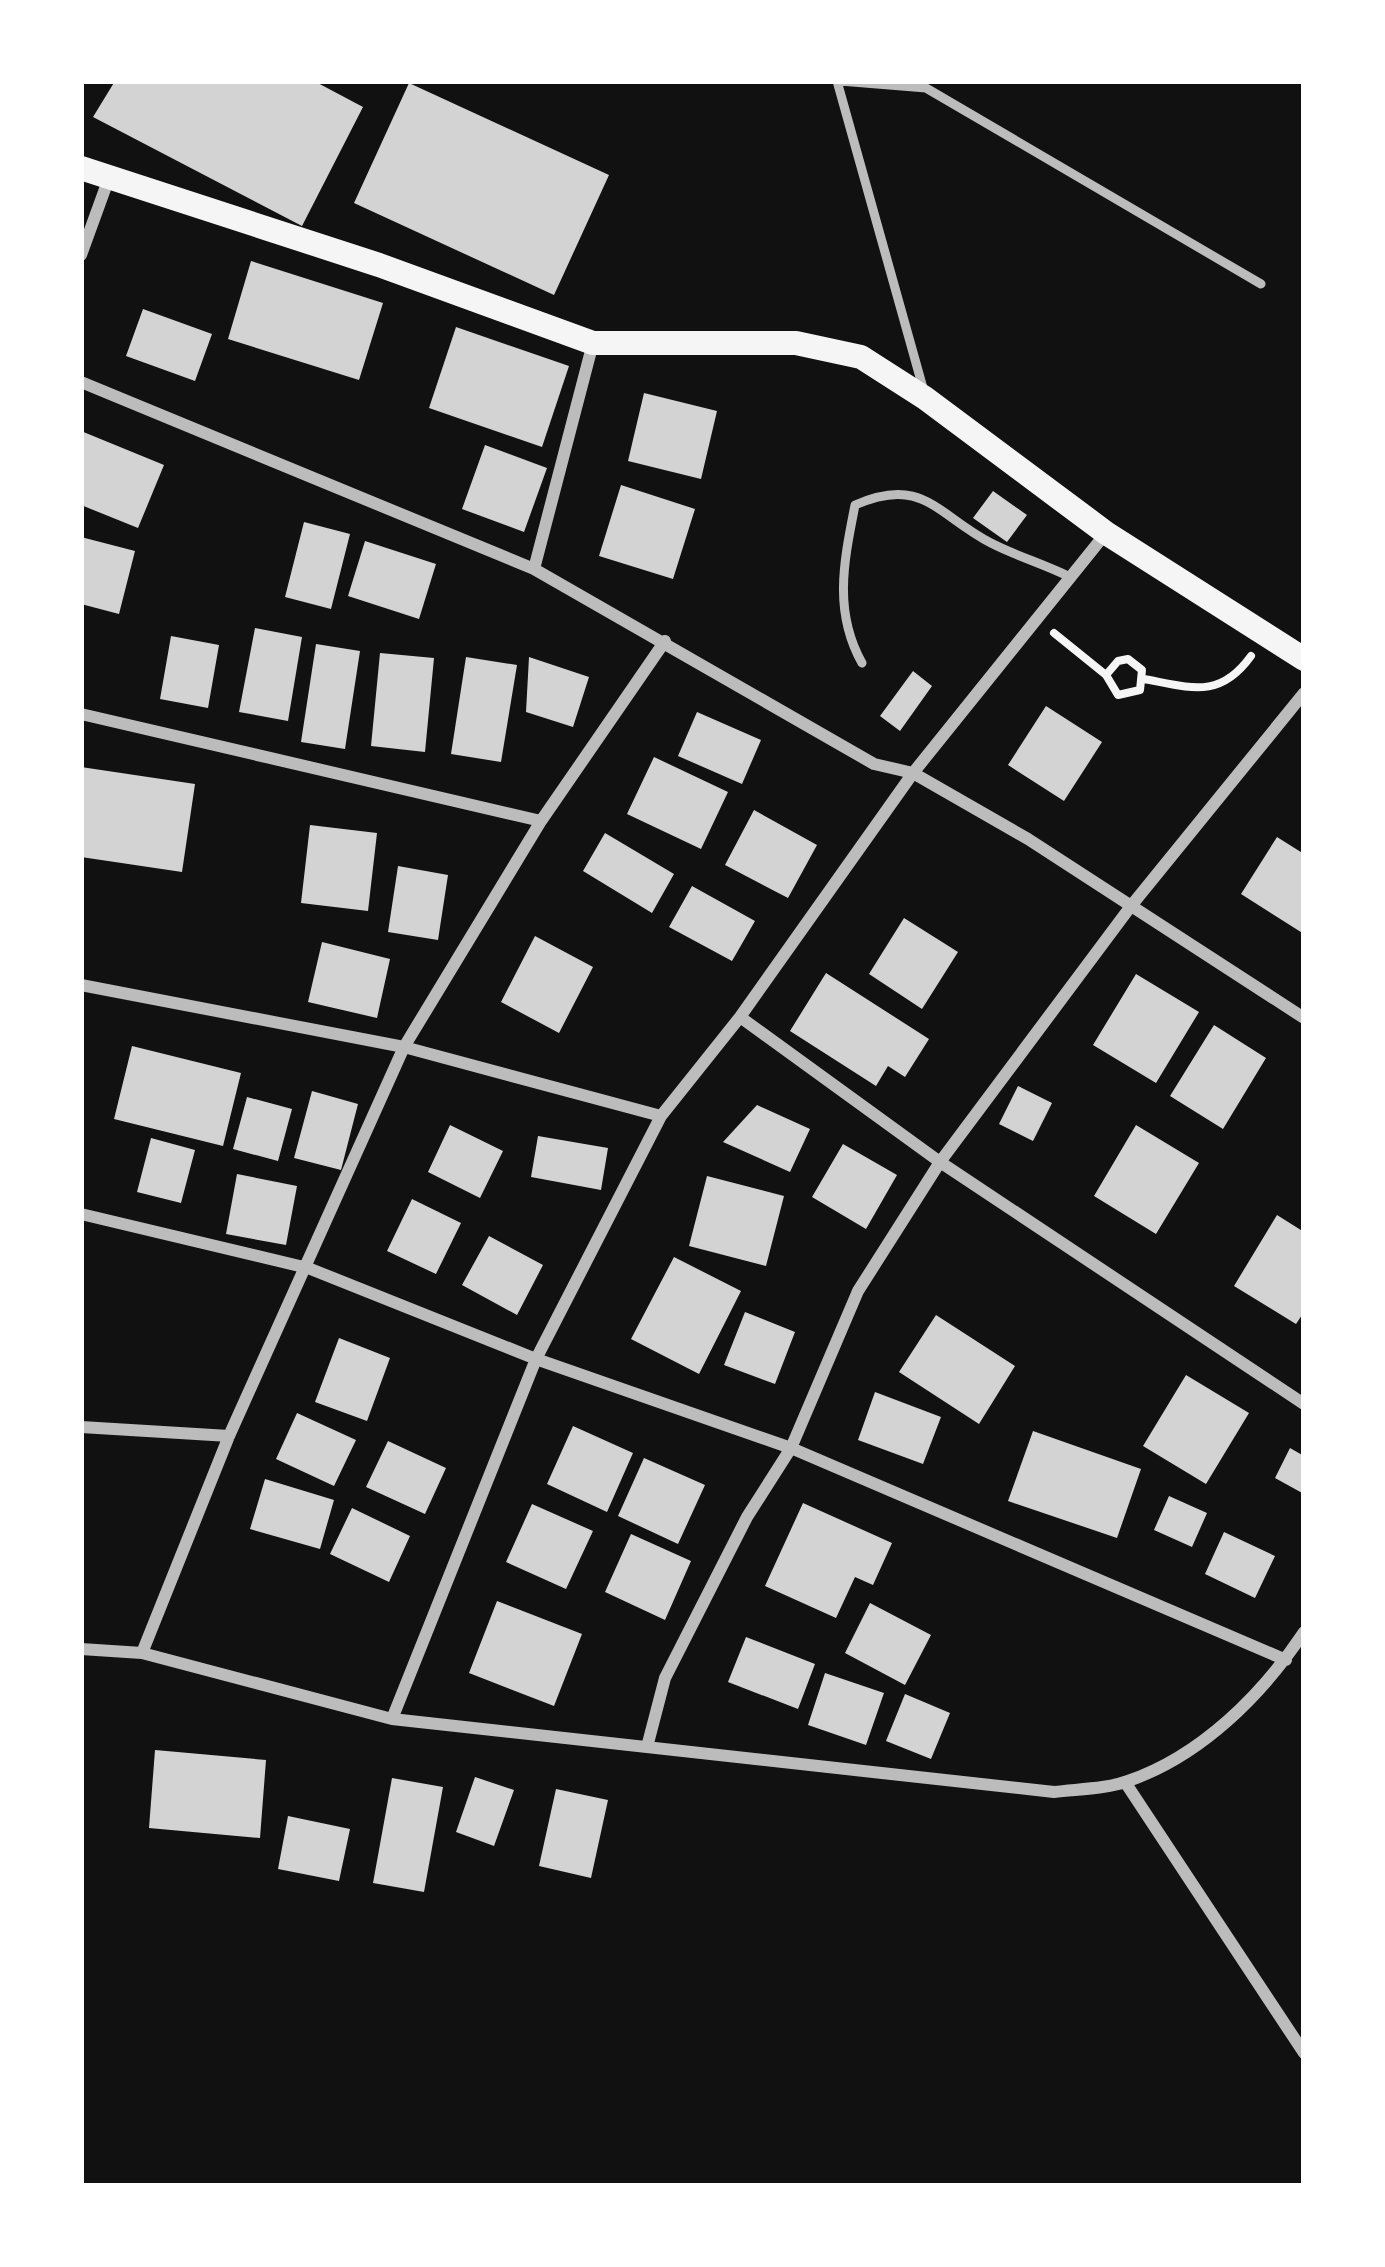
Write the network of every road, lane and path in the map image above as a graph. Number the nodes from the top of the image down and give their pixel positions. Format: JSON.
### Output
{"nodes":[{"id":1,"x":838,"y":81,"type":"edge"},
{"id":2,"x":81,"y":168,"type":"edge"},
{"id":3,"x":109,"y":178,"type":"junction"},
{"id":4,"x":81,"y":255,"type":"edge"},
{"id":5,"x":1261,"y":284,"type":"dead end"},
{"id":6,"x":593,"y":343,"type":"junction"},
{"id":7,"x":81,"y":382,"type":"edge"},
{"id":8,"x":925,"y":398,"type":"junction"},
{"id":9,"x":1106,"y":533,"type":"junction"},
{"id":10,"x":534,"y":569,"type":"junction"},
{"id":11,"x":1070,"y":577,"type":"junction"},
{"id":12,"x":1034,"y":619,"type":"junction"},
{"id":13,"x":1263,"y":633,"type":"junction"},
{"id":14,"x":664,"y":641,"type":"junction"},
{"id":15,"x":1304,"y":659,"type":"edge"},
{"id":16,"x":862,"y":663,"type":"dead end"},
{"id":17,"x":1106,"y":675,"type":"junction"},
{"id":18,"x":1144,"y":679,"type":"junction"},
{"id":19,"x":1304,"y":693,"type":"edge"},
{"id":20,"x":81,"y":714,"type":"edge"},
{"id":21,"x":913,"y":773,"type":"junction"},
{"id":22,"x":541,"y":821,"type":"junction"},
{"id":23,"x":1131,"y":906,"type":"junction"},
{"id":24,"x":83,"y":985,"type":"edge"},
{"id":25,"x":81,"y":1002,"type":"edge"},
{"id":26,"x":740,"y":1016,"type":"junction"},
{"id":27,"x":1304,"y":1018,"type":"edge"},
{"id":28,"x":404,"y":1047,"type":"junction"},
{"id":29,"x":661,"y":1116,"type":"junction"},
{"id":30,"x":940,"y":1162,"type":"junction"},
{"id":31,"x":81,"y":1214,"type":"edge"},
{"id":32,"x":308,"y":1268,"type":"junction"},
{"id":33,"x":536,"y":1359,"type":"junction"},
{"id":34,"x":1304,"y":1404,"type":"edge"},
{"id":35,"x":81,"y":1426,"type":"edge"},
{"id":36,"x":229,"y":1436,"type":"junction"},
{"id":37,"x":791,"y":1448,"type":"junction"},
{"id":38,"x":1304,"y":1632,"type":"edge"},
{"id":39,"x":81,"y":1649,"type":"edge"},
{"id":40,"x":142,"y":1653,"type":"junction"},
{"id":41,"x":1286,"y":1660,"type":"junction"},
{"id":42,"x":392,"y":1719,"type":"junction"},
{"id":43,"x":647,"y":1748,"type":"junction"},
{"id":44,"x":1125,"y":1782,"type":"junction"},
{"id":45,"x":1304,"y":2053,"type":"edge"}],
"edges":[{"from":1,"to":5,"type":"lane"},
{"from":1,"to":8,"type":"lane"},
{"from":2,"to":3,"type":"main road"},
{"from":3,"to":4,"type":"street"},
{"from":3,"to":6,"type":"main road"},
{"from":6,"to":8,"type":"main road"},
{"from":6,"to":10,"type":"street"},
{"from":7,"to":10,"type":"street"},
{"from":8,"to":9,"type":"main road"},
{"from":9,"to":11,"type":"street"},
{"from":9,"to":13,"type":"main road"},
{"from":10,"to":14,"type":"street"},
{"from":11,"to":12,"type":"street"},
{"from":11,"to":16,"type":"lane"},
{"from":12,"to":17,"type":"path"},
{"from":12,"to":21,"type":"street"},
{"from":13,"to":15,"type":"main road"},
{"from":13,"to":18,"type":"path"},
{"from":14,"to":21,"type":"street"},
{"from":14,"to":22,"type":"street"},
{"from":17,"to":18,"type":"path"},
{"from":17,"to":18,"type":"path"},
{"from":19,"to":23,"type":"street"},
{"from":20,"to":22,"type":"street"},
{"from":21,"to":23,"type":"street"},
{"from":21,"to":26,"type":"street"},
{"from":22,"to":28,"type":"street"},
{"from":23,"to":27,"type":"street"},
{"from":23,"to":30,"type":"street"},
{"from":24,"to":25,"type":"street"},
{"from":24,"to":28,"type":"street"},
{"from":26,"to":29,"type":"street"},
{"from":26,"to":30,"type":"street"},
{"from":28,"to":29,"type":"street"},
{"from":28,"to":32,"type":"street"},
{"from":29,"to":33,"type":"street"},
{"from":30,"to":34,"type":"street"},
{"from":30,"to":37,"type":"street"},
{"from":31,"to":32,"type":"street"},
{"from":32,"to":33,"type":"street"},
{"from":32,"to":36,"type":"street"},
{"from":33,"to":37,"type":"street"},
{"from":33,"to":42,"type":"street"},
{"from":35,"to":36,"type":"street"},
{"from":36,"to":40,"type":"street"},
{"from":37,"to":41,"type":"street"},
{"from":37,"to":43,"type":"street"},
{"from":38,"to":41,"type":"street"},
{"from":39,"to":40,"type":"street"},
{"from":40,"to":42,"type":"street"},
{"from":41,"to":44,"type":"street"},
{"from":42,"to":43,"type":"street"},
{"from":43,"to":44,"type":"street"},
{"from":44,"to":45,"type":"street"}]}
